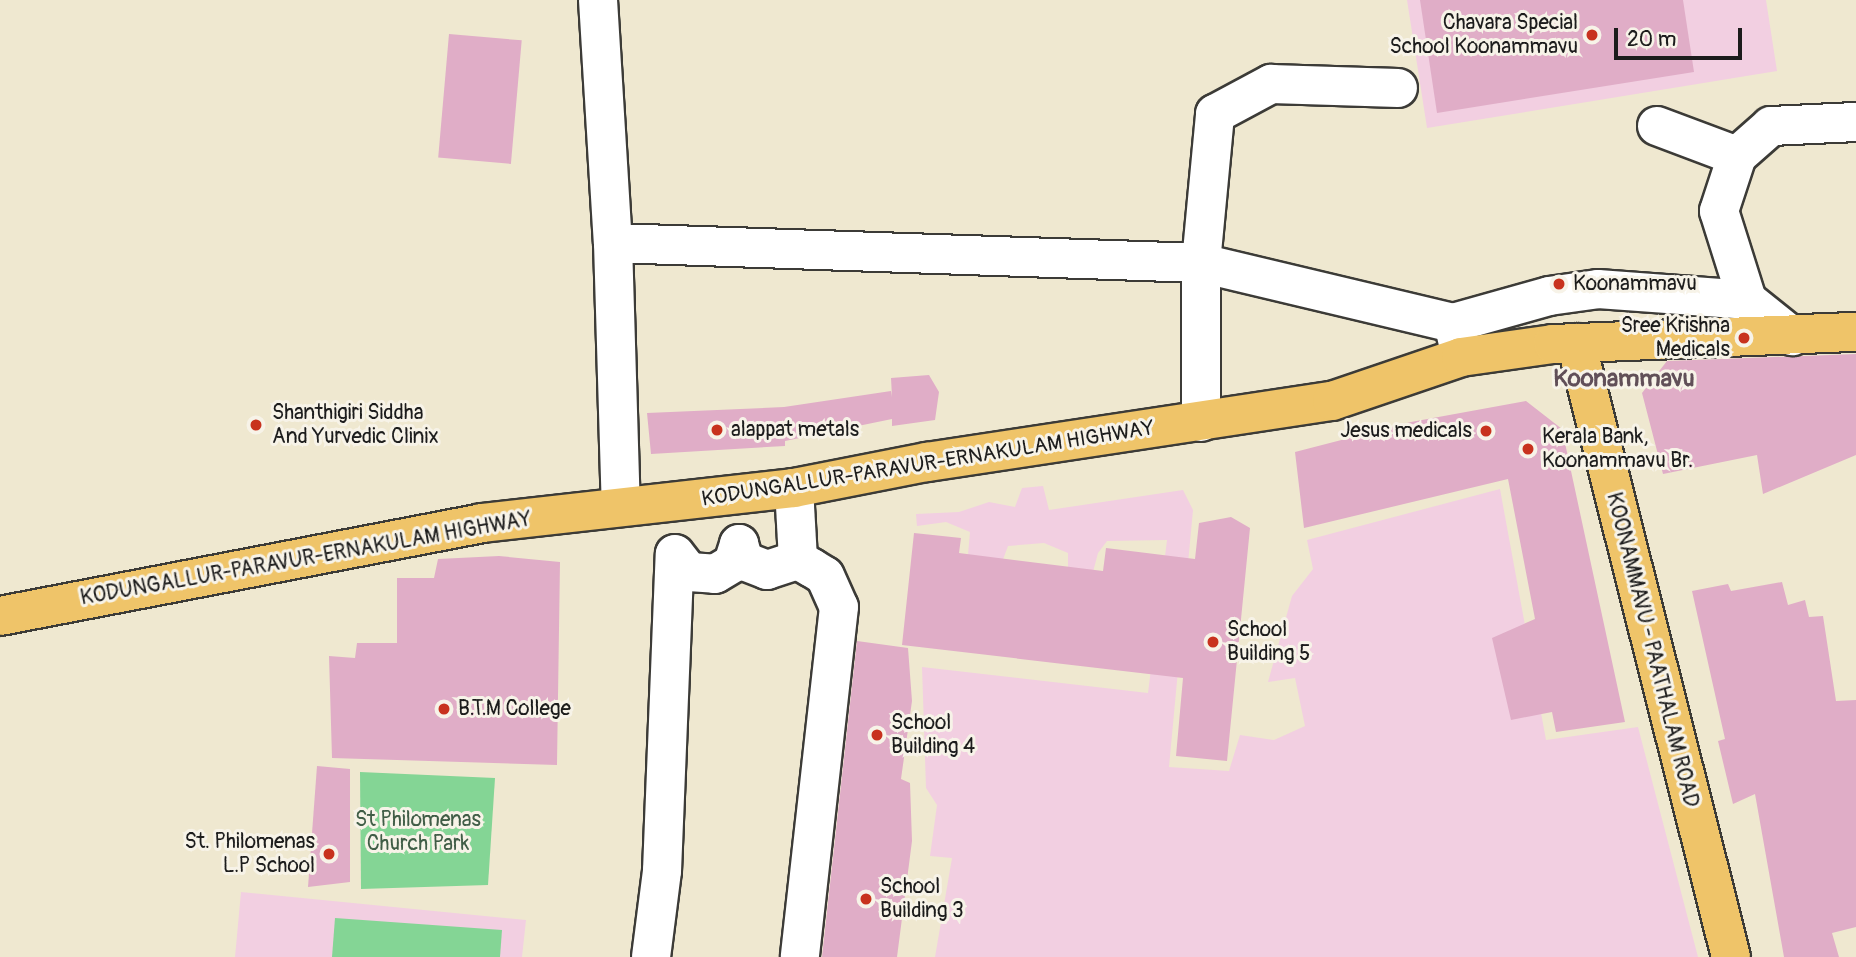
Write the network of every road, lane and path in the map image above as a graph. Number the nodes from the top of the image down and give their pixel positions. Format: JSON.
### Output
{"nodes":[{"id":1,"x":597,"y":0,"type":"edge"},
{"id":2,"x":1398,"y":88,"type":"dead end"},
{"id":3,"x":1856,"y":122,"type":"edge"},
{"id":4,"x":1657,"y":126,"type":"dead end"},
{"id":5,"x":1737,"y":156,"type":"junction"},
{"id":6,"x":613,"y":243,"type":"junction"},
{"id":7,"x":1201,"y":263,"type":"junction"},
{"id":8,"x":1747,"y":300,"type":"junction"},
{"id":9,"x":1856,"y":332,"type":"edge"},
{"id":10,"x":1792,"y":336,"type":"junction"},
{"id":11,"x":1457,"y":340,"type":"junction"},
{"id":12,"x":1576,"y":343,"type":"junction"},
{"id":13,"x":1201,"y":422,"type":"junction"},
{"id":14,"x":794,"y":488,"type":"junction"},
{"id":15,"x":733,"y":495,"type":"junction"},
{"id":16,"x":671,"y":505,"type":"junction"},
{"id":17,"x":621,"y":506,"type":"junction"},
{"id":18,"x":739,"y":544,"type":"junction"},
{"id":19,"x":675,"y":554,"type":"junction"},
{"id":20,"x":798,"y":560,"type":"junction"},
{"id":21,"x":0,"y":616,"type":"edge"},
{"id":22,"x":651,"y":957,"type":"edge"},
{"id":23,"x":800,"y":957,"type":"edge"},
{"id":24,"x":1731,"y":957,"type":"edge"}],
"edges":[{"from":1,"to":6,"type":"street"},
{"from":2,"to":7,"type":"street"},
{"from":3,"to":5,"type":"street"},
{"from":4,"to":5,"type":"street"},
{"from":5,"to":8,"type":"street"},
{"from":6,"to":7,"type":"street"},
{"from":6,"to":17,"type":"street"},
{"from":7,"to":11,"type":"street"},
{"from":7,"to":13,"type":"street"},
{"from":8,"to":10,"type":"street"},
{"from":8,"to":11,"type":"street"},
{"from":9,"to":10,"type":"main road","name":"KODUNGALLUR-PARAVUR-ERNAKULAM HIGHWAY"},
{"from":10,"to":12,"type":"main road","name":"KODUNGALLUR-PARAVUR-ERNAKULAM HIGHWAY"},
{"from":11,"to":12,"type":"main road","name":"KODUNGALLUR-PARAVUR-ERNAKULAM HIGHWAY"},
{"from":11,"to":13,"type":"main road","name":"KODUNGALLUR-PARAVUR-ERNAKULAM HIGHWAY"},
{"from":12,"to":24,"type":"main road","name":"KOONAMMAVU - PAATHALAM ROAD"},
{"from":13,"to":14,"type":"main road","name":"KODUNGALLUR-PARAVUR-ERNAKULAM HIGHWAY"},
{"from":14,"to":15,"type":"main road","name":"KODUNGALLUR-PARAVUR-ERNAKULAM HIGHWAY"},
{"from":14,"to":20,"type":"street"},
{"from":15,"to":16,"type":"main road","name":"KODUNGALLUR-PARAVUR-ERNAKULAM HIGHWAY"},
{"from":15,"to":18,"type":"street"},
{"from":16,"to":17,"type":"main road","name":"KODUNGALLUR-PARAVUR-ERNAKULAM HIGHWAY"},
{"from":16,"to":19,"type":"street"},
{"from":17,"to":21,"type":"main road","name":"KODUNGALLUR-PARAVUR-ERNAKULAM HIGHWAY"},
{"from":18,"to":19,"type":"street"},
{"from":18,"to":20,"type":"street"},
{"from":19,"to":22,"type":"street"},
{"from":20,"to":23,"type":"street"}]}
